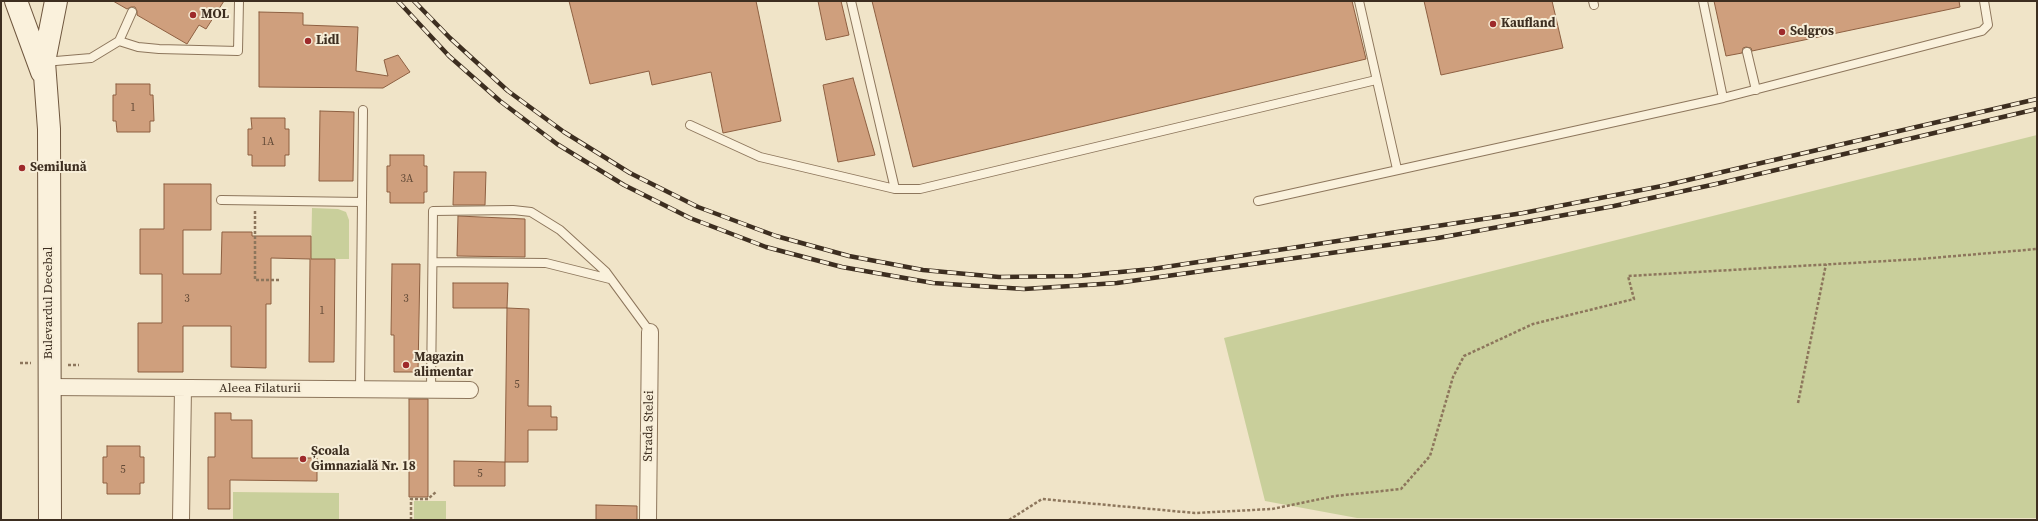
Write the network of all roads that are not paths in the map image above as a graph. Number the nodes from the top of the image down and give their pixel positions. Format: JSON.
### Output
{"nodes":[{"id":1,"x":16,"y":1,"type":"edge"},
{"id":2,"x":56,"y":1,"type":"edge"},
{"id":3,"x":239,"y":1,"type":"edge"},
{"id":4,"x":851,"y":1,"type":"edge"},
{"id":5,"x":1359,"y":1,"type":"edge"},
{"id":6,"x":1703,"y":1,"type":"edge"},
{"id":7,"x":1984,"y":1,"type":"edge"},
{"id":8,"x":132,"y":12,"type":"dead end"},
{"id":9,"x":119,"y":41,"type":"junction"},
{"id":10,"x":1747,"y":52,"type":"dead end"},
{"id":11,"x":44,"y":62,"type":"junction"},
{"id":12,"x":1376,"y":80,"type":"junction"},
{"id":13,"x":47,"y":86,"type":"junction"},
{"id":14,"x":1756,"y":90,"type":"junction"},
{"id":15,"x":1723,"y":98,"type":"junction"},
{"id":16,"x":363,"y":110,"type":"dead end"},
{"id":17,"x":690,"y":125,"type":"dead end"},
{"id":18,"x":1397,"y":169,"type":"junction"},
{"id":19,"x":896,"y":189,"type":"junction"},
{"id":20,"x":221,"y":200,"type":"dead end"},
{"id":21,"x":1258,"y":201,"type":"dead end"},
{"id":22,"x":362,"y":202,"type":"junction"},
{"id":23,"x":433,"y":262,"type":"junction"},
{"id":24,"x":610,"y":279,"type":"junction"},
{"id":25,"x":650,"y":332,"type":"joint"},
{"id":26,"x":49,"y":387,"type":"junction"},
{"id":27,"x":183,"y":388,"type":"junction"},
{"id":28,"x":360,"y":389,"type":"junction"},
{"id":29,"x":431,"y":390,"type":"junction"},
{"id":30,"x":470,"y":390,"type":"dead end"},
{"id":31,"x":50,"y":520,"type":"edge"},
{"id":32,"x":181,"y":520,"type":"edge"},
{"id":33,"x":648,"y":520,"type":"edge"}],
"edges":[{"from":1,"to":13,"type":"main road","name":"Bulevardul Decebal"},
{"from":2,"to":11,"type":"main road","name":"Bulevardul Decebal"},
{"from":3,"to":9,"type":"lane"},
{"from":4,"to":19,"type":"lane"},
{"from":5,"to":12,"type":"lane"},
{"from":6,"to":15,"type":"lane"},
{"from":7,"to":14,"type":"lane"},
{"from":8,"to":9,"type":"lane"},
{"from":9,"to":11,"type":"lane"},
{"from":10,"to":14,"type":"lane"},
{"from":11,"to":13,"type":"main road","name":"Bulevardul Decebal"},
{"from":12,"to":18,"type":"lane"},
{"from":12,"to":19,"type":"lane"},
{"from":13,"to":26,"type":"main road","name":"Bulevardul Decebal"},
{"from":14,"to":15,"type":"lane"},
{"from":15,"to":18,"type":"lane"},
{"from":16,"to":22,"type":"lane"},
{"from":17,"to":19,"type":"lane"},
{"from":18,"to":21,"type":"lane"},
{"from":20,"to":22,"type":"lane"},
{"from":22,"to":28,"type":"lane"},
{"from":23,"to":24,"type":"lane"},
{"from":23,"to":24,"type":"lane"},
{"from":23,"to":29,"type":"lane"},
{"from":24,"to":25,"type":"lane"},
{"from":25,"to":33,"type":"street","name":"Strada Stelei"},
{"from":26,"to":27,"type":"street","name":"Aleea Filaturii"},
{"from":26,"to":31,"type":"main road","name":"Bulevardul Decebal"},
{"from":27,"to":28,"type":"street","name":"Aleea Filaturii"},
{"from":27,"to":32,"type":"street"},
{"from":28,"to":29,"type":"street","name":"Aleea Filaturii"},
{"from":29,"to":30,"type":"street","name":"Aleea Filaturii"}]}
